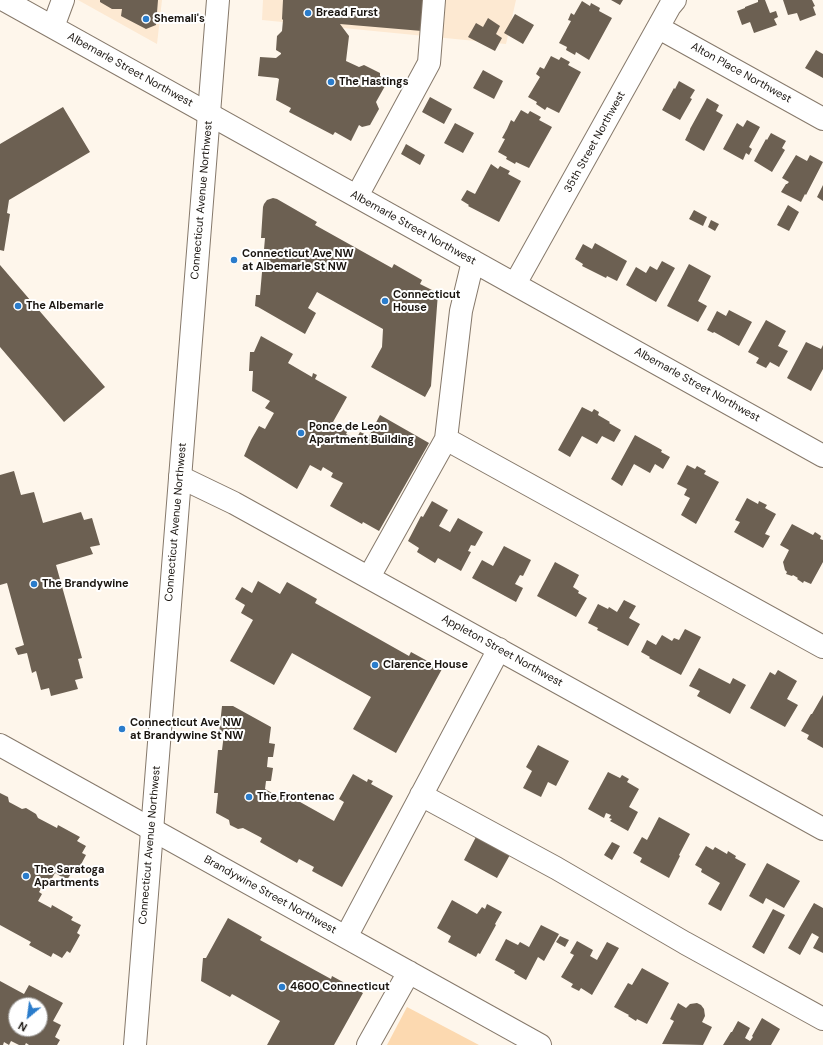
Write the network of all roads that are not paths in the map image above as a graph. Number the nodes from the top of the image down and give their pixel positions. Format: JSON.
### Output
{"nodes":[{"id":1,"x":4,"y":0,"type":"edge"},
{"id":2,"x":63,"y":0,"type":"edge"},
{"id":3,"x":218,"y":0,"type":"edge"},
{"id":4,"x":434,"y":0,"type":"edge"},
{"id":5,"x":675,"y":0,"type":"edge"},
{"id":6,"x":53,"y":27,"type":"junction"},
{"id":7,"x":659,"y":28,"type":"junction"},
{"id":8,"x":209,"y":114,"type":"junction"},
{"id":9,"x":823,"y":119,"type":"edge"},
{"id":10,"x":357,"y":196,"type":"junction"},
{"id":11,"x":473,"y":261,"type":"junction"},
{"id":12,"x":515,"y":284,"type":"junction"},
{"id":13,"x":446,"y":439,"type":"junction"},
{"id":14,"x":823,"y":456,"type":"edge"},
{"id":15,"x":180,"y":477,"type":"junction"},
{"id":16,"x":369,"y":577,"type":"junction"},
{"id":17,"x":823,"y":647,"type":"edge"},
{"id":18,"x":499,"y":650,"type":"junction"},
{"id":19,"x":0,"y":745,"type":"edge"},
{"id":20,"x":421,"y":795,"type":"junction"},
{"id":21,"x":152,"y":829,"type":"junction"},
{"id":22,"x":823,"y":829,"type":"edge"},
{"id":23,"x":346,"y":937,"type":"junction"},
{"id":24,"x":409,"y":972,"type":"junction"},
{"id":25,"x":823,"y":1019,"type":"edge"},
{"id":26,"x":135,"y":1045,"type":"edge"},
{"id":27,"x":368,"y":1045,"type":"edge"},
{"id":28,"x":540,"y":1045,"type":"edge"}],
"edges":[{"from":1,"to":6,"type":"street","name":"Albemarle Street Northwest"},
{"from":2,"to":6,"type":"street"},
{"from":3,"to":8,"type":"street","name":"Connecticut Avenue Northwest"},
{"from":4,"to":10,"type":"street"},
{"from":5,"to":7,"type":"street","name":"35th Street Northwest"},
{"from":6,"to":8,"type":"street","name":"Albemarle Street Northwest"},
{"from":7,"to":9,"type":"street","name":"Alton Place Northwest"},
{"from":7,"to":12,"type":"street","name":"35th Street Northwest"},
{"from":8,"to":10,"type":"street","name":"Albemarle Street Northwest"},
{"from":8,"to":15,"type":"street","name":"Connecticut Avenue Northwest"},
{"from":10,"to":11,"type":"street","name":"Albemarle Street Northwest"},
{"from":11,"to":12,"type":"street","name":"Albemarle Street Northwest"},
{"from":11,"to":13,"type":"street"},
{"from":12,"to":14,"type":"street","name":"Albemarle Street Northwest"},
{"from":13,"to":16,"type":"street"},
{"from":13,"to":17,"type":"street"},
{"from":15,"to":16,"type":"street","name":"Appleton Street Northwest"},
{"from":15,"to":21,"type":"street","name":"Connecticut Avenue Northwest"},
{"from":16,"to":18,"type":"street","name":"Appleton Street Northwest"},
{"from":18,"to":20,"type":"street"},
{"from":18,"to":22,"type":"street","name":"Appleton Street Northwest"},
{"from":19,"to":21,"type":"street","name":"Brandywine Street Northwest"},
{"from":20,"to":23,"type":"street"},
{"from":20,"to":25,"type":"street"},
{"from":21,"to":23,"type":"street","name":"Brandywine Street Northwest"},
{"from":21,"to":26,"type":"street","name":"Connecticut Avenue Northwest"},
{"from":23,"to":24,"type":"street","name":"Brandywine Street Northwest"},
{"from":24,"to":27,"type":"street"},
{"from":24,"to":28,"type":"street","name":"Brandywine Street Northwest"}]}
